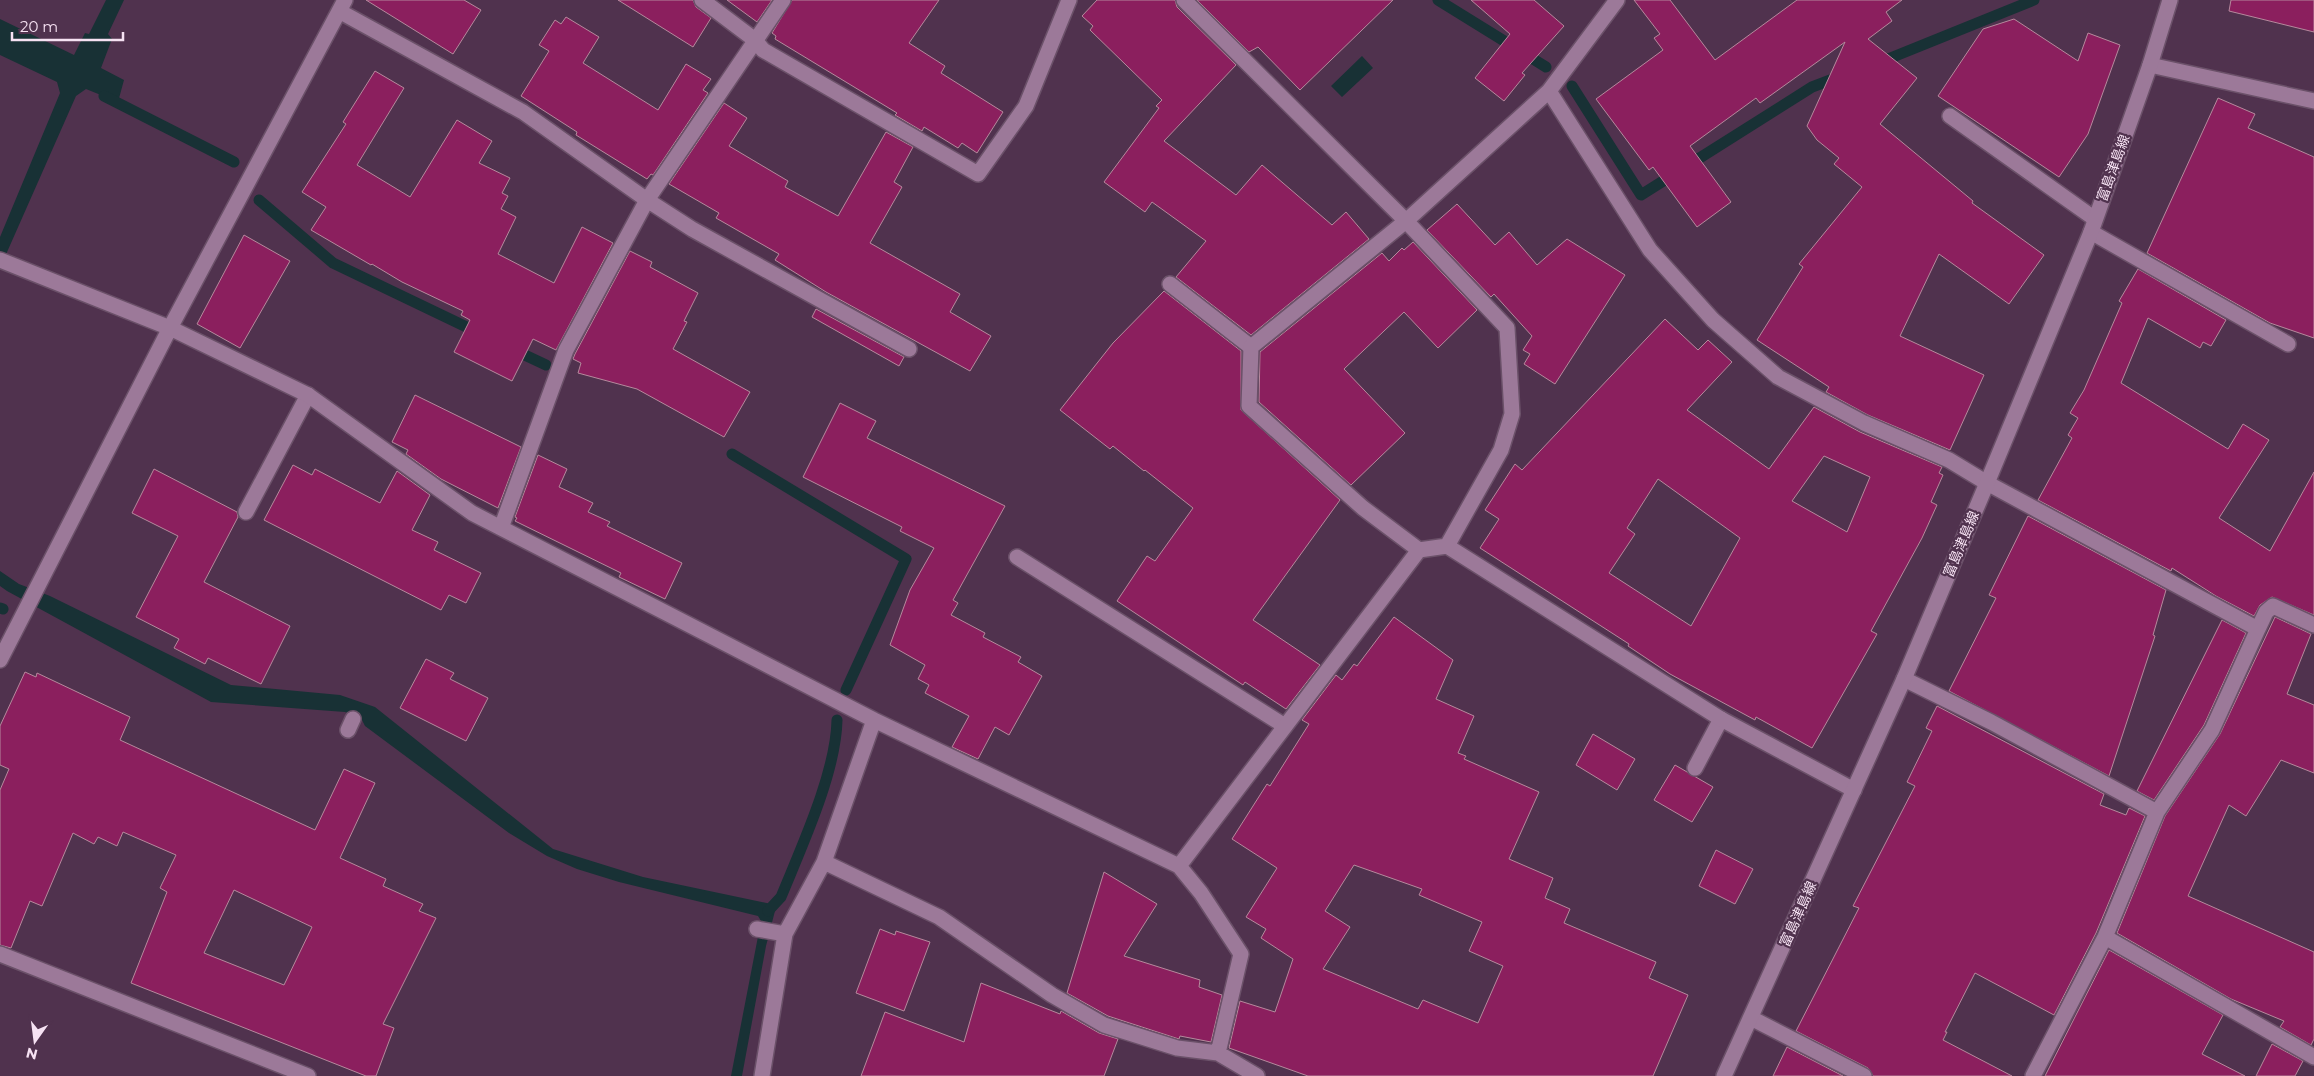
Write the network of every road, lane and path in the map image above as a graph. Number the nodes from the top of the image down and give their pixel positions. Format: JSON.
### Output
{"nodes":[{"id":1,"x":702,"y":0,"type":"edge"},
{"id":2,"x":783,"y":0,"type":"edge"},
{"id":3,"x":1069,"y":0,"type":"edge"},
{"id":4,"x":1184,"y":0,"type":"edge"},
{"id":5,"x":1617,"y":0,"type":"edge"},
{"id":6,"x":2170,"y":0,"type":"edge"},
{"id":7,"x":342,"y":5,"type":"edge"},
{"id":8,"x":755,"y":40,"type":"junction"},
{"id":9,"x":2150,"y":65,"type":"junction"},
{"id":10,"x":1549,"y":91,"type":"junction"},
{"id":11,"x":2314,"y":101,"type":"edge"},
{"id":12,"x":1950,"y":116,"type":"dead end"},
{"id":13,"x":647,"y":200,"type":"junction"},
{"id":14,"x":1406,"y":221,"type":"junction"},
{"id":15,"x":2093,"y":225,"type":"junction"},
{"id":16,"x":3,"y":262,"type":"edge"},
{"id":17,"x":1170,"y":284,"type":"dead end"},
{"id":18,"x":170,"y":328,"type":"junction"},
{"id":19,"x":2288,"y":344,"type":"dead end"},
{"id":20,"x":1251,"y":347,"type":"junction"},
{"id":21,"x":909,"y":349,"type":"dead end"},
{"id":22,"x":308,"y":395,"type":"junction"},
{"id":23,"x":1987,"y":483,"type":"junction"},
{"id":24,"x":246,"y":512,"type":"dead end"},
{"id":25,"x":501,"y":528,"type":"junction"},
{"id":26,"x":1447,"y":546,"type":"junction"},
{"id":27,"x":1419,"y":550,"type":"junction"},
{"id":28,"x":1017,"y":557,"type":"dead end"},
{"id":29,"x":2314,"y":625,"type":"edge"},
{"id":30,"x":2258,"y":629,"type":"junction"},
{"id":31,"x":0,"y":660,"type":"edge"},
{"id":32,"x":1904,"y":679,"type":"junction"},
{"id":33,"x":1722,"y":719,"type":"junction"},
{"id":34,"x":874,"y":720,"type":"junction"},
{"id":35,"x":1285,"y":726,"type":"junction"},
{"id":36,"x":1695,"y":768,"type":"dead end"},
{"id":37,"x":1854,"y":790,"type":"junction"},
{"id":38,"x":2157,"y":812,"type":"junction"},
{"id":39,"x":824,"y":862,"type":"junction"},
{"id":40,"x":1179,"y":866,"type":"junction"},
{"id":41,"x":757,"y":929,"type":"dead end"},
{"id":42,"x":780,"y":933,"type":"junction"},
{"id":43,"x":2104,"y":937,"type":"junction"},
{"id":44,"x":0,"y":954,"type":"edge"},
{"id":45,"x":1751,"y":1018,"type":"junction"},
{"id":46,"x":1218,"y":1053,"type":"junction"},
{"id":47,"x":2314,"y":1057,"type":"edge"},
{"id":48,"x":766,"y":1075,"type":"edge"},
{"id":49,"x":308,"y":1076,"type":"edge"},
{"id":50,"x":1257,"y":1076,"type":"edge"},
{"id":51,"x":1724,"y":1076,"type":"edge"},
{"id":52,"x":1864,"y":1076,"type":"edge"},
{"id":53,"x":2033,"y":1076,"type":"edge"}],
"edges":[{"from":1,"to":8,"type":"street"},
{"from":2,"to":8,"type":"street"},
{"from":3,"to":8,"type":"street"},
{"from":4,"to":14,"type":"street"},
{"from":5,"to":10,"type":"street"},
{"from":6,"to":9,"type":"street","name":"富島津島線"},
{"from":7,"to":13,"type":"street"},
{"from":7,"to":18,"type":"street"},
{"from":8,"to":13,"type":"street"},
{"from":9,"to":11,"type":"street"},
{"from":9,"to":15,"type":"street","name":"富島津島線"},
{"from":10,"to":14,"type":"street"},
{"from":10,"to":23,"type":"street"},
{"from":12,"to":15,"type":"street"},
{"from":13,"to":21,"type":"street"},
{"from":13,"to":25,"type":"street"},
{"from":14,"to":20,"type":"street"},
{"from":14,"to":26,"type":"street"},
{"from":15,"to":19,"type":"street"},
{"from":15,"to":23,"type":"street","name":"富島津島線"},
{"from":16,"to":18,"type":"street"},
{"from":17,"to":20,"type":"street"},
{"from":18,"to":22,"type":"street"},
{"from":18,"to":31,"type":"street"},
{"from":20,"to":27,"type":"street"},
{"from":22,"to":24,"type":"street"},
{"from":22,"to":25,"type":"street"},
{"from":23,"to":30,"type":"street"},
{"from":23,"to":32,"type":"street","name":"富島津島線"},
{"from":25,"to":34,"type":"street"},
{"from":26,"to":27,"type":"street"},
{"from":26,"to":33,"type":"street"},
{"from":27,"to":35,"type":"street"},
{"from":28,"to":35,"type":"street"},
{"from":29,"to":30,"type":"street"},
{"from":30,"to":38,"type":"street"},
{"from":32,"to":37,"type":"street","name":"富島津島線"},
{"from":32,"to":38,"type":"street"},
{"from":33,"to":36,"type":"street"},
{"from":33,"to":37,"type":"street"},
{"from":34,"to":39,"type":"street"},
{"from":34,"to":40,"type":"street"},
{"from":35,"to":40,"type":"street"},
{"from":37,"to":45,"type":"street","name":"富島津島線"},
{"from":38,"to":43,"type":"street"},
{"from":39,"to":42,"type":"street"},
{"from":39,"to":46,"type":"street"},
{"from":40,"to":46,"type":"street"},
{"from":41,"to":42,"type":"street"},
{"from":42,"to":48,"type":"street"},
{"from":43,"to":47,"type":"street"},
{"from":43,"to":53,"type":"street"},
{"from":44,"to":49,"type":"street"},
{"from":45,"to":51,"type":"street","name":"富島津島線"},
{"from":45,"to":52,"type":"street"},
{"from":46,"to":50,"type":"street"}]}
